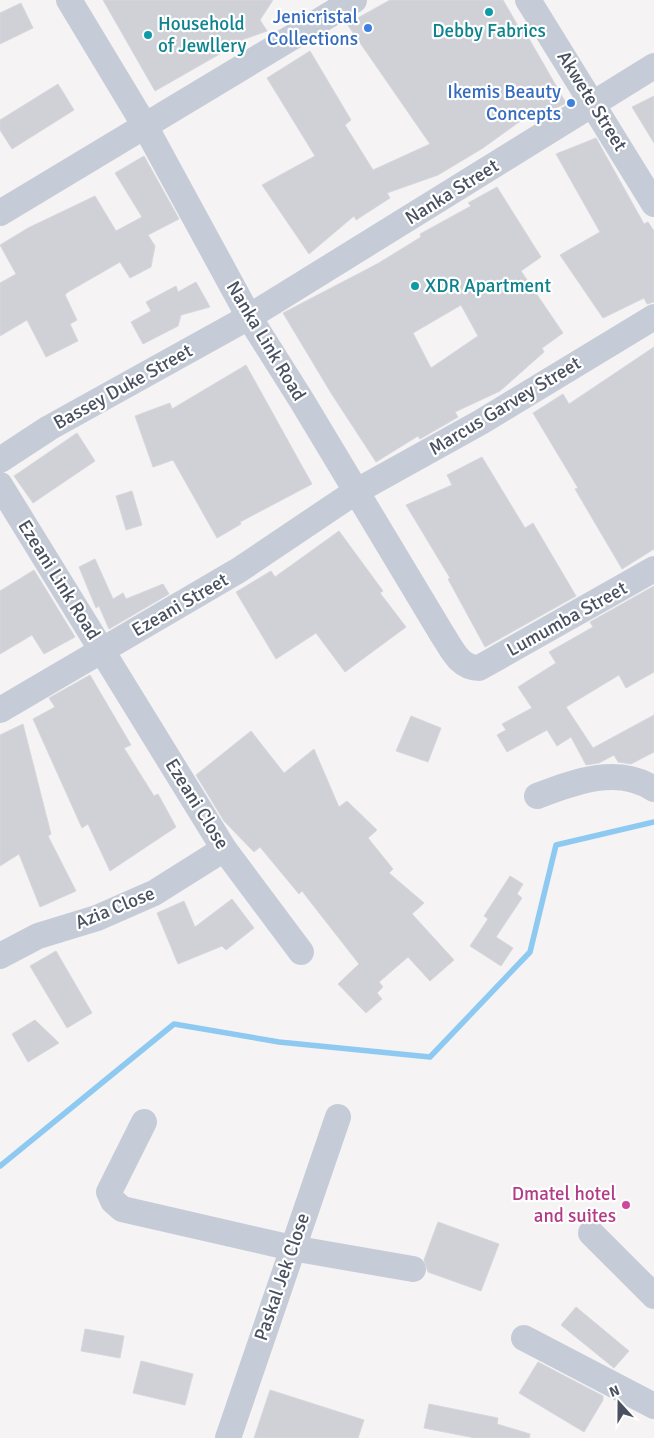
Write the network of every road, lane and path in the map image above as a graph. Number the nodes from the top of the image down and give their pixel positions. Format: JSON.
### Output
{"nodes":[{"id":1,"x":68,"y":0,"type":"edge"},
{"id":2,"x":354,"y":0,"type":"edge"},
{"id":3,"x":528,"y":0,"type":"edge"},
{"id":4,"x":654,"y":66,"type":"edge"},
{"id":5,"x":594,"y":103,"type":"junction"},
{"id":6,"x":145,"y":126,"type":"junction"},
{"id":7,"x":654,"y":204,"type":"edge"},
{"id":8,"x":0,"y":213,"type":"edge"},
{"id":9,"x":249,"y":317,"type":"junction"},
{"id":10,"x":654,"y":317,"type":"edge"},
{"id":11,"x":0,"y":460,"type":"edge"},
{"id":12,"x":0,"y":485,"type":"edge"},
{"id":13,"x":355,"y":492,"type":"junction"},
{"id":14,"x":654,"y":570,"type":"edge"},
{"id":15,"x":102,"y":650,"type":"junction"},
{"id":16,"x":479,"y":668,"type":"joint"},
{"id":17,"x":0,"y":710,"type":"edge"},
{"id":18,"x":654,"y":789,"type":"edge"},
{"id":19,"x":537,"y":796,"type":"dead end"},
{"id":20,"x":224,"y":849,"type":"junction"},
{"id":21,"x":301,"y":952,"type":"dead end"},
{"id":22,"x":0,"y":956,"type":"edge"},
{"id":23,"x":338,"y":1117,"type":"dead end"},
{"id":24,"x":144,"y":1122,"type":"dead end"},
{"id":25,"x":591,"y":1234,"type":"dead end"},
{"id":26,"x":292,"y":1248,"type":"junction"},
{"id":27,"x":413,"y":1270,"type":"dead end"},
{"id":28,"x":654,"y":1296,"type":"edge"},
{"id":29,"x":524,"y":1338,"type":"dead end"},
{"id":30,"x":654,"y":1406,"type":"edge"},
{"id":31,"x":228,"y":1438,"type":"edge"}],
"edges":[{"from":1,"to":6,"type":"street","name":"Nanka Link Road"},
{"from":2,"to":6,"type":"street"},
{"from":3,"to":5,"type":"street","name":"Akwete Street"},
{"from":4,"to":5,"type":"street","name":"Nanka Street"},
{"from":5,"to":7,"type":"street","name":"Akwete Street"},
{"from":5,"to":9,"type":"street","name":"Nanka Street"},
{"from":6,"to":8,"type":"street"},
{"from":6,"to":9,"type":"street","name":"Nanka Link Road"},
{"from":9,"to":11,"type":"street","name":"Bassey Duke Street"},
{"from":9,"to":13,"type":"street","name":"Nanka Link Road"},
{"from":10,"to":13,"type":"street","name":"Marcus Garvey Street"},
{"from":12,"to":15,"type":"street","name":"Ezeani Link Road"},
{"from":13,"to":15,"type":"street","name":"Ezeani Street"},
{"from":13,"to":16,"type":"street","name":"Nanka Link Road"},
{"from":14,"to":16,"type":"street","name":"Lumumba Street"},
{"from":15,"to":17,"type":"street","name":"Ezeani Street"},
{"from":15,"to":20,"type":"street","name":"Ezeani Close"},
{"from":18,"to":19,"type":"street"},
{"from":20,"to":21,"type":"street","name":"Ezeani Close"},
{"from":20,"to":22,"type":"street","name":"Azia Close"},
{"from":23,"to":26,"type":"street","name":"Paskal Jek Close"},
{"from":24,"to":26,"type":"street"},
{"from":25,"to":28,"type":"street"},
{"from":26,"to":27,"type":"street"},
{"from":26,"to":31,"type":"street","name":"Paskal Jek Close"},
{"from":29,"to":30,"type":"street"}]}
